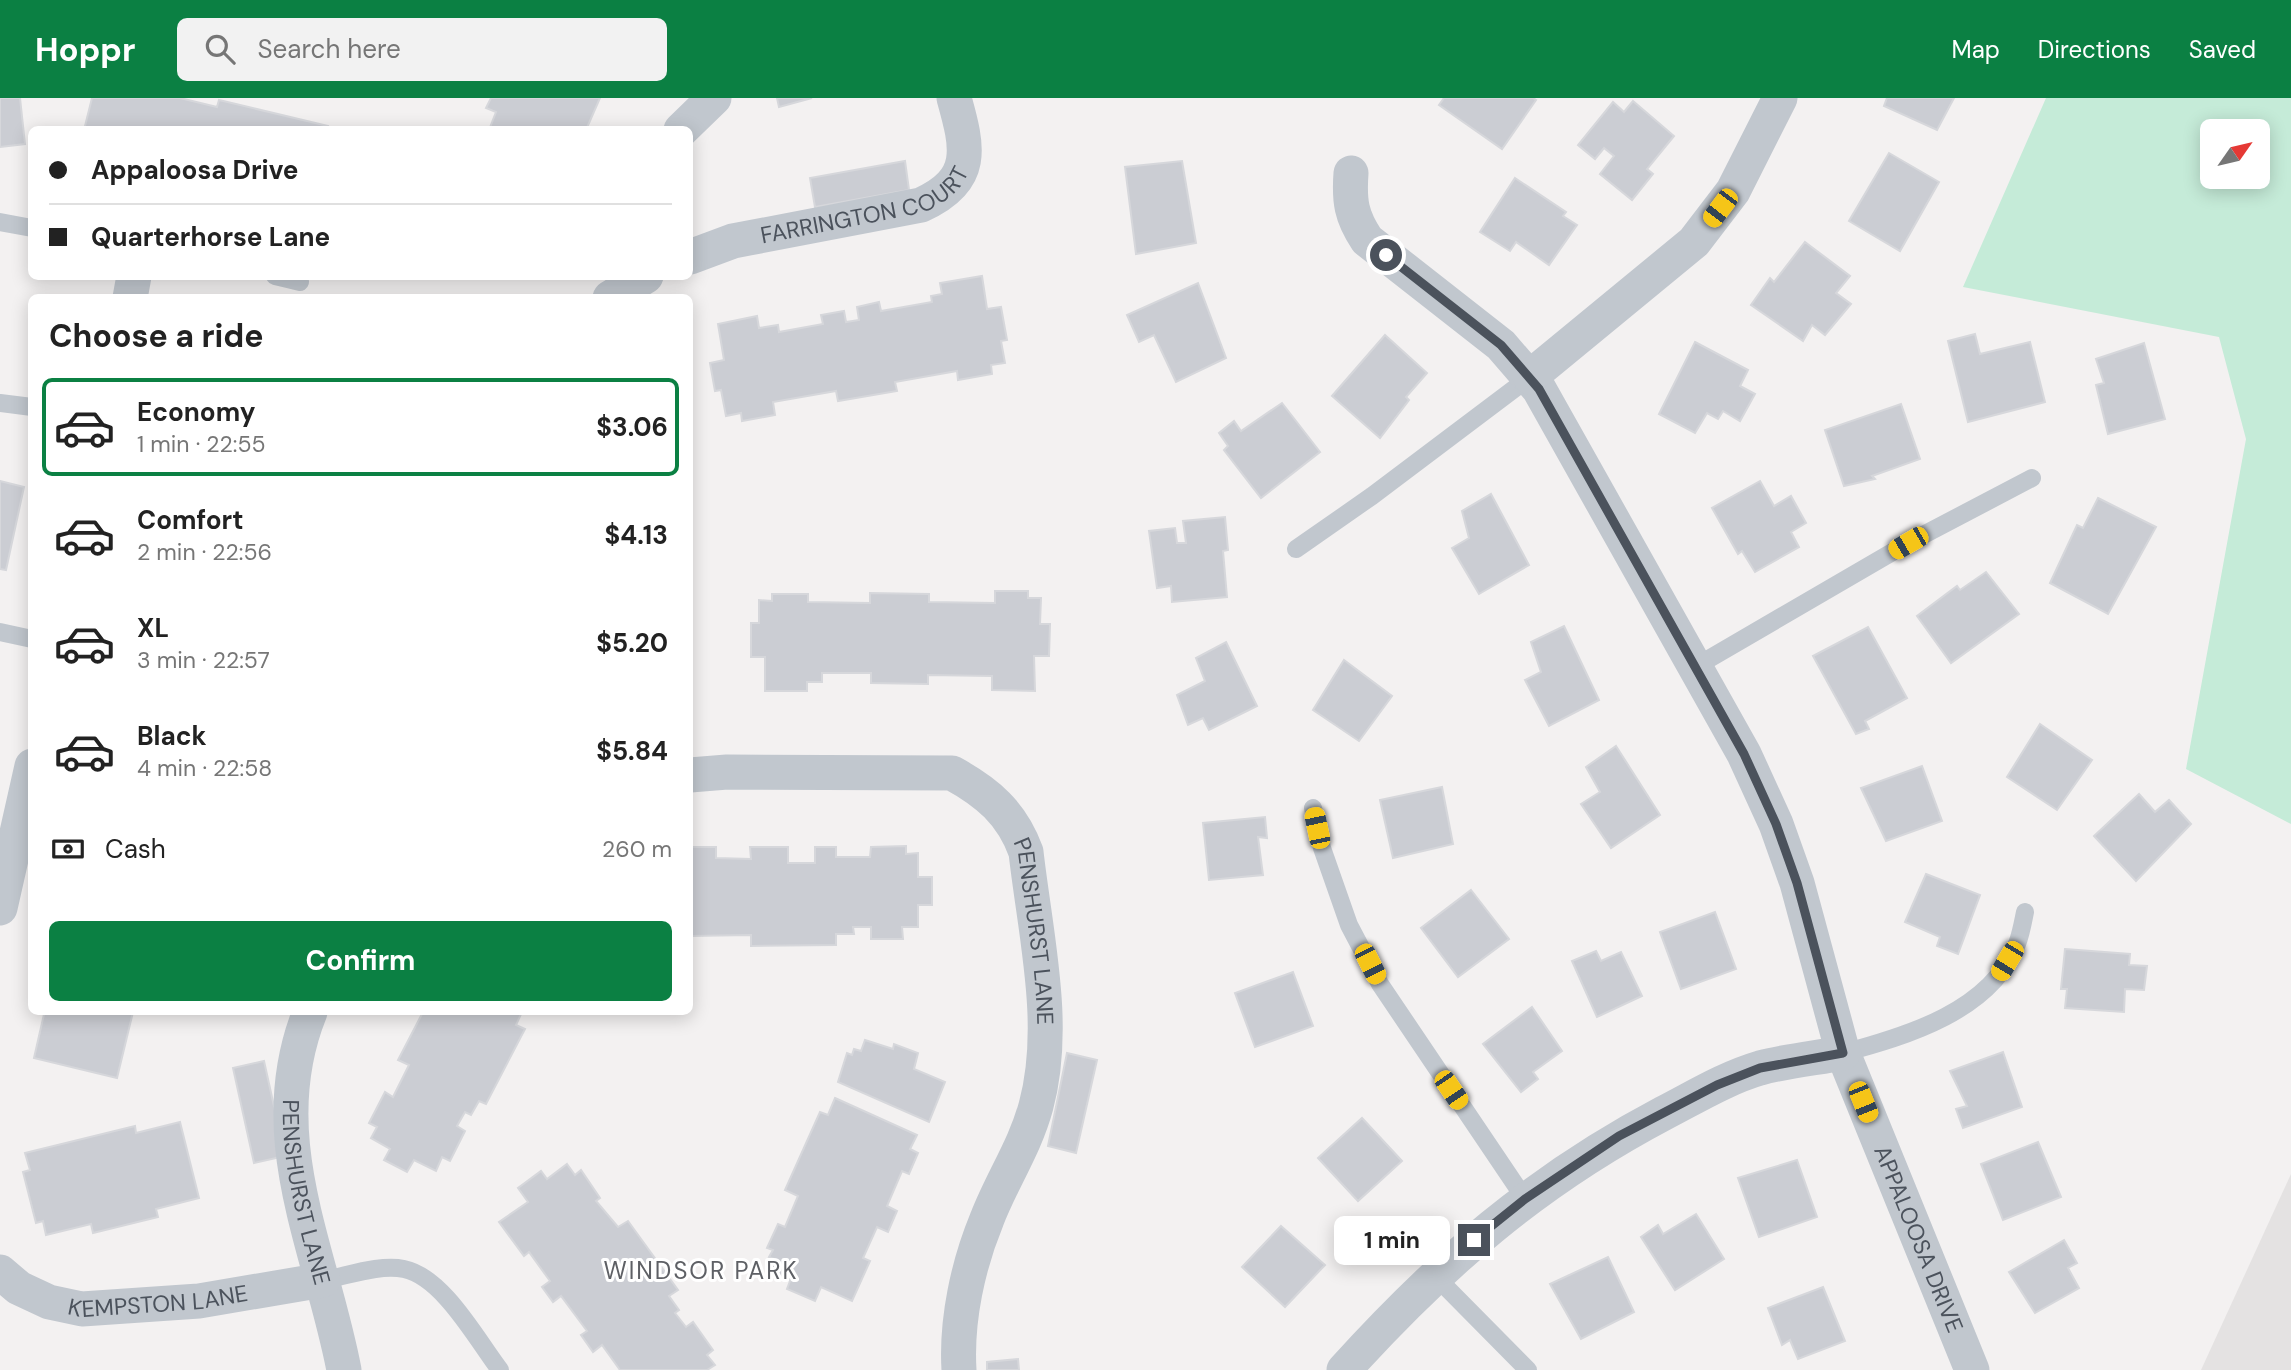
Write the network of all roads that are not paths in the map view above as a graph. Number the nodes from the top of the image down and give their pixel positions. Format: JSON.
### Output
{"nodes":[{"id":1,"x":714,"y":98,"type":"edge"},
{"id":2,"x":954,"y":98,"type":"edge"},
{"id":3,"x":1780,"y":98,"type":"edge"},
{"id":4,"x":685,"y":126,"type":"edge"},
{"id":5,"x":1351,"y":173,"type":"dead end"},
{"id":6,"x":0,"y":222,"type":"edge"},
{"id":7,"x":28,"y":227,"type":"edge"},
{"id":8,"x":693,"y":256,"type":"edge"},
{"id":9,"x":292,"y":280,"type":"edge"},
{"id":10,"x":639,"y":280,"type":"edge"},
{"id":11,"x":300,"y":282,"type":"dead end"},
{"id":12,"x":617,"y":294,"type":"edge"},
{"id":13,"x":1530,"y":377,"type":"junction"},
{"id":14,"x":0,"y":403,"type":"edge"},
{"id":15,"x":28,"y":406,"type":"edge"},
{"id":16,"x":2032,"y":478,"type":"dead end"},
{"id":17,"x":1296,"y":549,"type":"dead end"},
{"id":18,"x":0,"y":632,"type":"edge"},
{"id":19,"x":28,"y":638,"type":"edge"},
{"id":20,"x":1695,"y":667,"type":"junction"},
{"id":21,"x":693,"y":775,"type":"edge"},
{"id":22,"x":28,"y":783,"type":"edge"},
{"id":23,"x":1313,"y":808,"type":"dead end"},
{"id":24,"x":1,"y":901,"type":"edge"},
{"id":25,"x":2025,"y":912,"type":"dead end"},
{"id":26,"x":309,"y":1015,"type":"edge"},
{"id":27,"x":1843,"y":1053,"type":"junction"},
{"id":28,"x":1525,"y":1199,"type":"junction"},
{"id":29,"x":1434,"y":1275,"type":"junction"},
{"id":30,"x":323,"y":1280,"type":"junction"},
{"id":31,"x":3,"y":1282,"type":"edge"},
{"id":32,"x":344,"y":1370,"type":"edge"},
{"id":33,"x":500,"y":1370,"type":"edge"},
{"id":34,"x":959,"y":1370,"type":"edge"},
{"id":35,"x":1344,"y":1370,"type":"edge"},
{"id":36,"x":1528,"y":1370,"type":"edge"},
{"id":37,"x":1972,"y":1370,"type":"edge"}],
"edges":[{"from":1,"to":4,"type":"street"},
{"from":2,"to":8,"type":"street","name":"FARRINGTON COURT"},
{"from":3,"to":13,"type":"street"},
{"from":5,"to":13,"type":"street","name":"APPALOOSA DRIVE"},
{"from":6,"to":7,"type":"lane"},
{"from":9,"to":11,"type":"lane"},
{"from":10,"to":12,"type":"street"},
{"from":13,"to":17,"type":"lane"},
{"from":13,"to":20,"type":"street","name":"APPALOOSA DRIVE"},
{"from":14,"to":15,"type":"lane"},
{"from":16,"to":20,"type":"lane"},
{"from":18,"to":19,"type":"lane"},
{"from":20,"to":27,"type":"street","name":"APPALOOSA DRIVE"},
{"from":21,"to":34,"type":"street","name":"PENSHURST LANE"},
{"from":22,"to":24,"type":"street"},
{"from":23,"to":28,"type":"lane"},
{"from":25,"to":27,"type":"lane"},
{"from":26,"to":30,"type":"street","name":"PENSHURST LANE"},
{"from":27,"to":28,"type":"street"},
{"from":27,"to":37,"type":"street","name":"APPALOOSA DRIVE"},
{"from":28,"to":29,"type":"street"},
{"from":29,"to":35,"type":"street"},
{"from":29,"to":36,"type":"lane"},
{"from":30,"to":31,"type":"street","name":"KEMPSTON LANE"},
{"from":30,"to":32,"type":"street","name":"PENSHURST LANE"},
{"from":30,"to":33,"type":"lane"}]}
